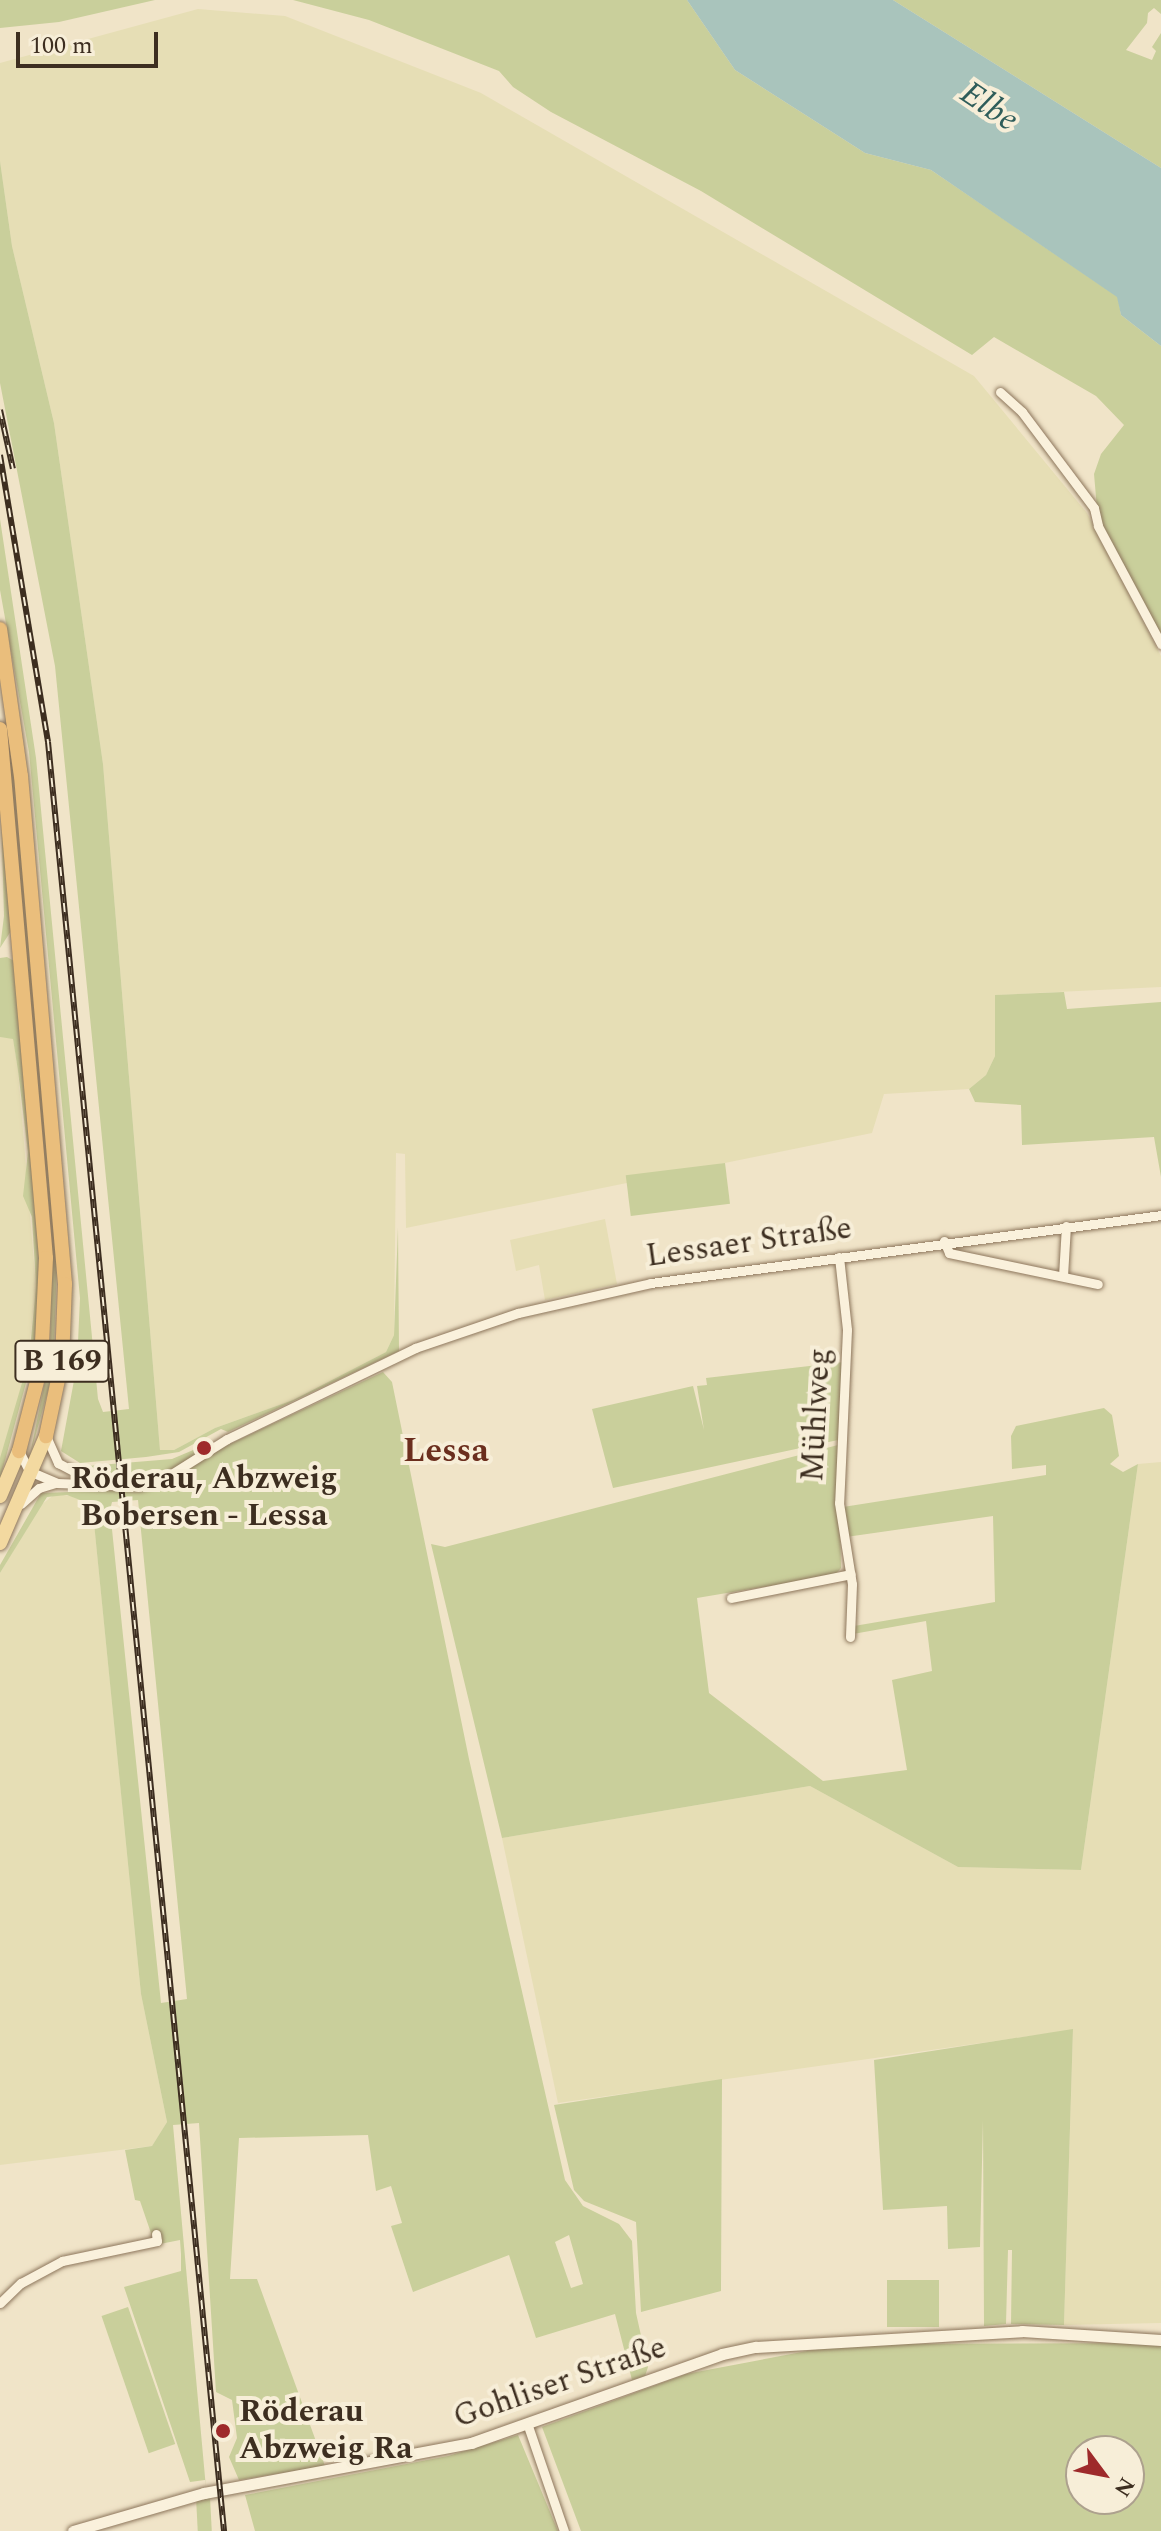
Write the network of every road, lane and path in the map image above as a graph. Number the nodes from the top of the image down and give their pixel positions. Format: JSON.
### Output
{"nodes":[{"id":1,"x":1000,"y":392,"type":"dead end"},
{"id":2,"x":0,"y":629,"type":"edge"},
{"id":3,"x":1161,"y":644,"type":"edge"},
{"id":4,"x":0,"y":729,"type":"edge"},
{"id":5,"x":1161,"y":1215,"type":"edge"},
{"id":6,"x":1066,"y":1226,"type":"junction"},
{"id":7,"x":944,"y":1241,"type":"junction"},
{"id":8,"x":839,"y":1257,"type":"junction"},
{"id":9,"x":1063,"y":1276,"type":"junction"},
{"id":10,"x":1098,"y":1284,"type":"dead end"},
{"id":11,"x":46,"y":1436,"type":"junction"},
{"id":12,"x":19,"y":1451,"type":"junction"},
{"id":13,"x":34,"y":1473,"type":"junction"},
{"id":14,"x":57,"y":1483,"type":"junction"},
{"id":15,"x":103,"y":1486,"type":"junction"},
{"id":16,"x":0,"y":1496,"type":"edge"},
{"id":17,"x":21,"y":1504,"type":"junction"},
{"id":18,"x":0,"y":1543,"type":"edge"},
{"id":19,"x":851,"y":1574,"type":"junction"},
{"id":20,"x":731,"y":1598,"type":"dead end"},
{"id":21,"x":850,"y":1637,"type":"dead end"},
{"id":22,"x":156,"y":2234,"type":"dead end"},
{"id":23,"x":0,"y":2303,"type":"edge"},
{"id":24,"x":1161,"y":2340,"type":"edge"},
{"id":25,"x":527,"y":2423,"type":"junction"},
{"id":26,"x":73,"y":2531,"type":"edge"},
{"id":27,"x":564,"y":2531,"type":"edge"}],
"edges":[{"from":1,"to":3,"type":"street"},
{"from":2,"to":11,"type":"highway","number":"B 169"},
{"from":4,"to":12,"type":"highway","number":"B 169"},
{"from":5,"to":6,"type":"street","name":"Lessaer Straße"},
{"from":6,"to":7,"type":"street","name":"Lessaer Straße"},
{"from":6,"to":9,"type":"street"},
{"from":7,"to":8,"type":"street","name":"Lessaer Straße"},
{"from":7,"to":9,"type":"street"},
{"from":8,"to":15,"type":"street","name":"Lessaer Straße"},
{"from":8,"to":19,"type":"street","name":"Mühlweg"},
{"from":9,"to":10,"type":"street"},
{"from":11,"to":13,"type":"main road","number":"B 169"},
{"from":11,"to":15,"type":"street"},
{"from":12,"to":13,"type":"street"},
{"from":12,"to":16,"type":"main road","number":"B 169"},
{"from":13,"to":14,"type":"street"},
{"from":13,"to":17,"type":"main road","number":"B 169"},
{"from":14,"to":15,"type":"street","name":"Lessaer Straße"},
{"from":14,"to":17,"type":"street"},
{"from":17,"to":18,"type":"main road","number":"B 169"},
{"from":19,"to":20,"type":"street"},
{"from":19,"to":21,"type":"street","name":"Mühlweg"},
{"from":22,"to":23,"type":"street"},
{"from":24,"to":25,"type":"street","name":"Gohliser Straße"},
{"from":25,"to":26,"type":"street","name":"Gohliser Straße"},
{"from":25,"to":27,"type":"street"}]}
